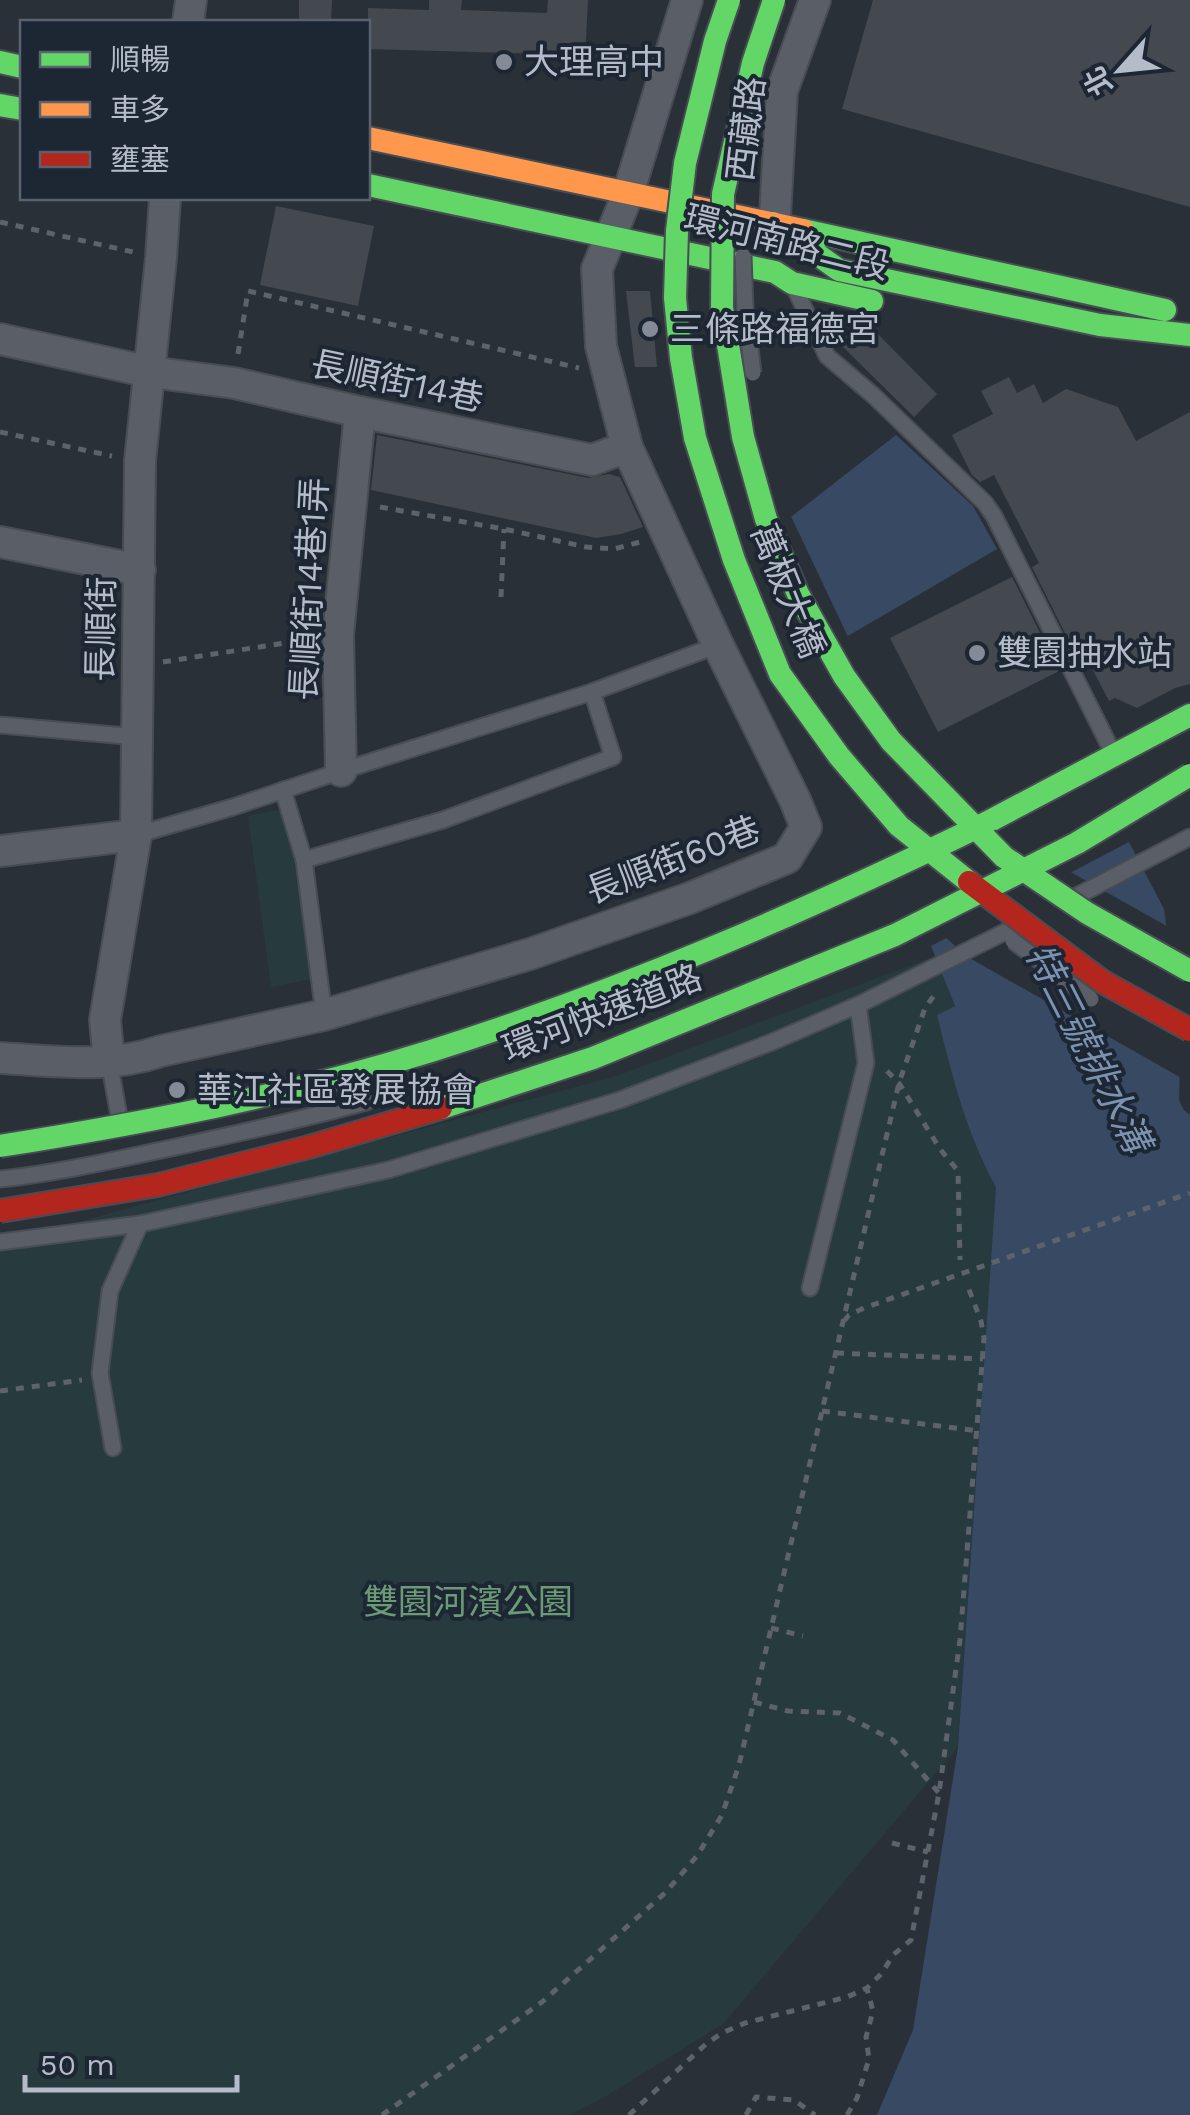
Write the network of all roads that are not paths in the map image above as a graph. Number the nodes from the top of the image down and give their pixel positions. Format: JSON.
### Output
{"nodes":[{"id":1,"x":687,"y":0,"type":"edge"},
{"id":2,"x":717,"y":0,"type":"edge"},
{"id":3,"x":728,"y":0,"type":"edge"},
{"id":4,"x":774,"y":0,"type":"edge"},
{"id":5,"x":790,"y":0,"type":"edge"},
{"id":6,"x":815,"y":0,"type":"edge"},
{"id":7,"x":764,"y":88,"type":"dead end"},
{"id":8,"x":370,"y":138,"type":"edge"},
{"id":9,"x":370,"y":185,"type":"edge"},
{"id":10,"x":628,"y":194,"type":"junction"},
{"id":11,"x":165,"y":200,"type":"edge"},
{"id":12,"x":740,"y":200,"type":"dead end"},
{"id":13,"x":773,"y":223,"type":"junction"},
{"id":14,"x":609,"y":235,"type":"junction"},
{"id":15,"x":784,"y":278,"type":"junction"},
{"id":16,"x":902,"y":308,"type":"dead end"},
{"id":17,"x":1190,"y":311,"type":"edge"},
{"id":18,"x":1190,"y":335,"type":"edge"},
{"id":19,"x":0,"y":339,"type":"edge"},
{"id":20,"x":150,"y":372,"type":"junction"},
{"id":21,"x":756,"y":394,"type":"dead end"},
{"id":22,"x":360,"y":412,"type":"junction"},
{"id":23,"x":627,"y":447,"type":"junction"},
{"id":24,"x":0,"y":542,"type":"edge"},
{"id":25,"x":140,"y":570,"type":"junction"},
{"id":26,"x":718,"y":645,"type":"junction"},
{"id":27,"x":592,"y":692,"type":"junction"},
{"id":28,"x":1190,"y":714,"type":"edge"},
{"id":29,"x":0,"y":725,"type":"edge"},
{"id":30,"x":138,"y":737,"type":"junction"},
{"id":31,"x":810,"y":743,"type":"dead end"},
{"id":32,"x":1114,"y":757,"type":"junction"},
{"id":33,"x":341,"y":770,"type":"junction"},
{"id":34,"x":1190,"y":773,"type":"edge"},
{"id":35,"x":283,"y":790,"type":"junction"},
{"id":36,"x":986,"y":819,"type":"junction"},
{"id":37,"x":136,"y":836,"type":"junction"},
{"id":38,"x":1190,"y":837,"type":"edge"},
{"id":39,"x":900,"y":848,"type":"dead end"},
{"id":40,"x":0,"y":851,"type":"edge"},
{"id":41,"x":304,"y":860,"type":"junction"},
{"id":42,"x":971,"y":867,"type":"dead end"},
{"id":43,"x":957,"y":895,"type":"dead end"},
{"id":44,"x":971,"y":906,"type":"dead end"},
{"id":45,"x":1051,"y":909,"type":"dead end"},
{"id":46,"x":986,"y":918,"type":"dead end"},
{"id":47,"x":1034,"y":918,"type":"dead end"},
{"id":48,"x":1190,"y":956,"type":"edge"},
{"id":49,"x":1190,"y":971,"type":"edge"},
{"id":50,"x":858,"y":1005,"type":"junction"},
{"id":51,"x":1109,"y":1009,"type":"dead end"},
{"id":52,"x":324,"y":1015,"type":"junction"},
{"id":53,"x":1190,"y":1030,"type":"edge"},
{"id":54,"x":0,"y":1058,"type":"edge"},
{"id":55,"x":110,"y":1061,"type":"junction"},
{"id":56,"x":382,"y":1098,"type":"dead end"},
{"id":57,"x":0,"y":1146,"type":"edge"},
{"id":58,"x":127,"y":1157,"type":"junction"},
{"id":59,"x":0,"y":1179,"type":"edge"},
{"id":60,"x":0,"y":1212,"type":"edge"},
{"id":61,"x":140,"y":1224,"type":"junction"},
{"id":62,"x":0,"y":1242,"type":"edge"},
{"id":63,"x":810,"y":1288,"type":"dead end"},
{"id":64,"x":113,"y":1448,"type":"dead end"}],
"edges":[{"from":1,"to":10,"type":"street"},
{"from":2,"to":31,"type":"lane"},
{"from":3,"to":53,"type":"main road","name":"萬板大橋","bridge":true},
{"from":4,"to":49,"type":"main road","name":"萬板大橋","bridge":true},
{"from":5,"to":7,"type":"lane"},
{"from":6,"to":13,"type":"street","name":"西藏路"},
{"from":8,"to":10,"type":"main road","name":"環河南路二段"},
{"from":9,"to":14,"type":"main road","name":"環河南路二段"},
{"from":10,"to":13,"type":"main road","name":"環河南路二段"},
{"from":10,"to":14,"type":"street"},
{"from":11,"to":20,"type":"street","name":"長順街"},
{"from":12,"to":21,"type":"lane","bridge":true},
{"from":13,"to":15,"type":"street","name":"西藏路"},
{"from":13,"to":17,"type":"main road","name":"環河南路二段"},
{"from":13,"to":18,"type":"main road"},
{"from":14,"to":15,"type":"main road","name":"環河南路二段"},
{"from":14,"to":23,"type":"street","name":"長順街60巷"},
{"from":15,"to":16,"type":"main road","name":"環河南路二段"},
{"from":15,"to":32,"type":"lane"},
{"from":19,"to":20,"type":"street","name":"長順街14巷"},
{"from":20,"to":22,"type":"street","name":"長順街14巷"},
{"from":20,"to":25,"type":"street","name":"長順街"},
{"from":22,"to":23,"type":"street","name":"長順街14巷"},
{"from":22,"to":33,"type":"street","name":"長順街14巷1弄"},
{"from":23,"to":26,"type":"street","name":"長順街60巷"},
{"from":24,"to":25,"type":"street"},
{"from":25,"to":30,"type":"street","name":"長順街"},
{"from":26,"to":27,"type":"lane"},
{"from":26,"to":52,"type":"street","name":"長順街60巷"},
{"from":27,"to":33,"type":"lane"},
{"from":27,"to":41,"type":"lane"},
{"from":28,"to":32,"type":"main road","name":"環河快速道路"},
{"from":29,"to":30,"type":"lane"},
{"from":30,"to":37,"type":"street","name":"長順街"},
{"from":32,"to":36,"type":"main road","name":"環河快速道路"},
{"from":33,"to":35,"type":"lane"},
{"from":34,"to":60,"type":"main road","name":"環河快速道路","bridge":true},
{"from":35,"to":37,"type":"lane"},
{"from":35,"to":41,"type":"lane"},
{"from":36,"to":48,"type":"lane","bridge":true},
{"from":36,"to":57,"type":"main road","name":"環河快速道路","bridge":true},
{"from":37,"to":40,"type":"street"},
{"from":37,"to":55,"type":"street","name":"長順街"},
{"from":38,"to":45,"type":"lane"},
{"from":39,"to":42,"type":"lane"},
{"from":41,"to":52,"type":"lane"},
{"from":43,"to":44,"type":"lane","bridge":true},
{"from":46,"to":51,"type":"lane","bridge":true},
{"from":47,"to":50,"type":"lane"},
{"from":50,"to":61,"type":"lane"},
{"from":50,"to":63,"type":"lane"},
{"from":52,"to":55,"type":"street","name":"長順街60巷"},
{"from":54,"to":55,"type":"street","name":"長順街60巷"},
{"from":55,"to":58,"type":"lane"},
{"from":56,"to":58,"type":"lane"},
{"from":58,"to":59,"type":"lane"},
{"from":58,"to":61,"type":"lane"},
{"from":61,"to":62,"type":"lane"},
{"from":61,"to":64,"type":"lane"}]}
